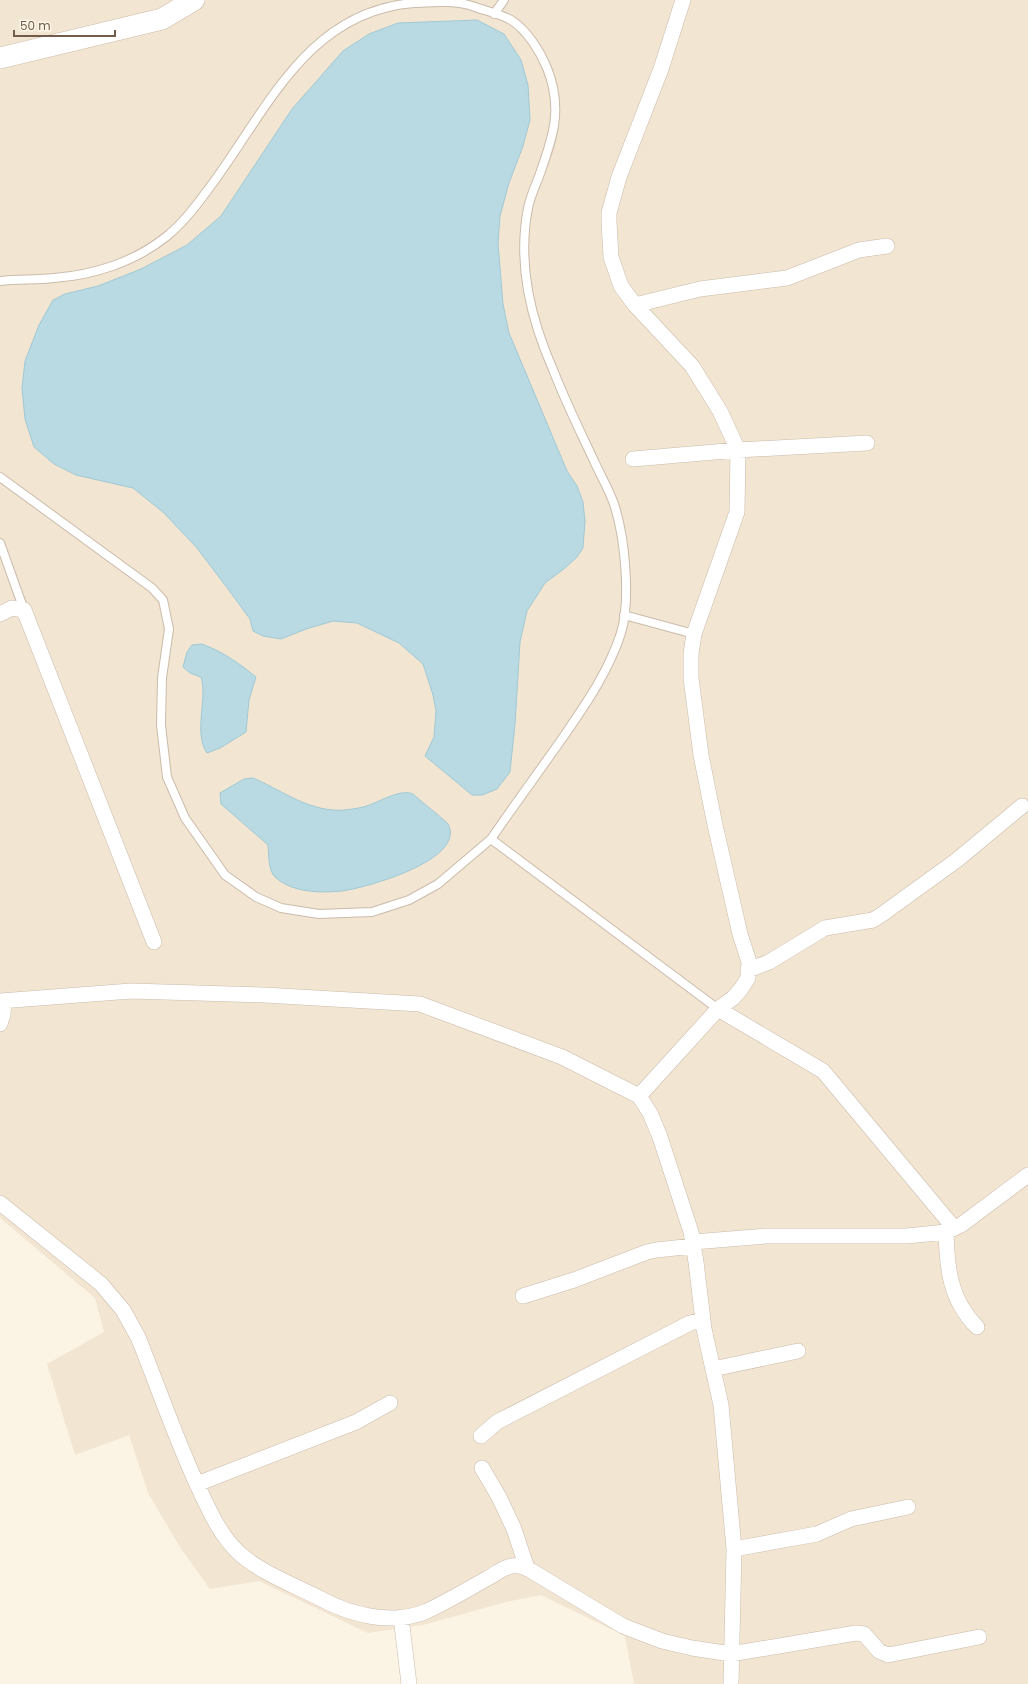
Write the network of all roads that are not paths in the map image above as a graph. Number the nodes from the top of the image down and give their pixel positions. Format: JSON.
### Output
{"nodes":[{"id":1,"x":194,"y":0,"type":"edge"},
{"id":2,"x":504,"y":0,"type":"edge"},
{"id":3,"x":683,"y":0,"type":"edge"},
{"id":4,"x":494,"y":14,"type":"junction"},
{"id":5,"x":0,"y":58,"type":"edge"},
{"id":6,"x":887,"y":246,"type":"dead end"},
{"id":7,"x":0,"y":281,"type":"edge"},
{"id":8,"x":635,"y":305,"type":"junction"},
{"id":9,"x":867,"y":443,"type":"dead end"},
{"id":10,"x":738,"y":450,"type":"junction"},
{"id":11,"x":633,"y":459,"type":"dead end"},
{"id":12,"x":0,"y":477,"type":"edge"},
{"id":13,"x":0,"y":543,"type":"edge"},
{"id":14,"x":24,"y":610,"type":"junction"},
{"id":15,"x":0,"y":614,"type":"edge"},
{"id":16,"x":624,"y":615,"type":"junction"},
{"id":17,"x":694,"y":634,"type":"junction"},
{"id":18,"x":1022,"y":806,"type":"dead end"},
{"id":19,"x":490,"y":839,"type":"junction"},
{"id":20,"x":154,"y":942,"type":"dead end"},
{"id":21,"x":748,"y":970,"type":"junction"},
{"id":22,"x":2,"y":1001,"type":"edge"},
{"id":23,"x":718,"y":1009,"type":"junction"},
{"id":24,"x":0,"y":1024,"type":"edge"},
{"id":25,"x":639,"y":1096,"type":"junction"},
{"id":26,"x":1028,"y":1175,"type":"edge"},
{"id":27,"x":0,"y":1202,"type":"edge"},
{"id":28,"x":950,"y":1230,"type":"junction"},
{"id":29,"x":693,"y":1244,"type":"junction"},
{"id":30,"x":523,"y":1296,"type":"dead end"},
{"id":31,"x":703,"y":1320,"type":"junction"},
{"id":32,"x":977,"y":1327,"type":"dead end"},
{"id":33,"x":798,"y":1351,"type":"dead end"},
{"id":34,"x":713,"y":1369,"type":"junction"},
{"id":35,"x":390,"y":1403,"type":"dead end"},
{"id":36,"x":481,"y":1436,"type":"dead end"},
{"id":37,"x":482,"y":1468,"type":"dead end"},
{"id":38,"x":197,"y":1484,"type":"junction"},
{"id":39,"x":908,"y":1507,"type":"dead end"},
{"id":40,"x":734,"y":1550,"type":"junction"},
{"id":41,"x":527,"y":1568,"type":"junction"},
{"id":42,"x":401,"y":1617,"type":"junction"},
{"id":43,"x":979,"y":1637,"type":"dead end"},
{"id":44,"x":731,"y":1654,"type":"junction"},
{"id":45,"x":409,"y":1684,"type":"edge"},
{"id":46,"x":731,"y":1684,"type":"edge"}],
"edges":[{"from":1,"to":5,"type":"main road"},
{"from":2,"to":4,"type":"lane"},
{"from":3,"to":8,"type":"street"},
{"from":4,"to":7,"type":"lane"},
{"from":4,"to":16,"type":"lane"},
{"from":6,"to":8,"type":"street"},
{"from":8,"to":10,"type":"street"},
{"from":9,"to":10,"type":"street"},
{"from":10,"to":11,"type":"street"},
{"from":10,"to":17,"type":"street"},
{"from":12,"to":19,"type":"lane"},
{"from":13,"to":14,"type":"lane"},
{"from":14,"to":15,"type":"street"},
{"from":14,"to":20,"type":"street"},
{"from":16,"to":17,"type":"lane"},
{"from":16,"to":19,"type":"lane"},
{"from":17,"to":21,"type":"street"},
{"from":18,"to":21,"type":"street"},
{"from":19,"to":23,"type":"lane"},
{"from":21,"to":23,"type":"street"},
{"from":22,"to":24,"type":"street"},
{"from":22,"to":25,"type":"street"},
{"from":23,"to":25,"type":"street"},
{"from":23,"to":28,"type":"street"},
{"from":25,"to":29,"type":"street"},
{"from":26,"to":28,"type":"street"},
{"from":27,"to":38,"type":"street"},
{"from":28,"to":29,"type":"street"},
{"from":28,"to":32,"type":"street"},
{"from":29,"to":30,"type":"street"},
{"from":29,"to":31,"type":"street"},
{"from":31,"to":34,"type":"street"},
{"from":31,"to":36,"type":"street"},
{"from":33,"to":34,"type":"street"},
{"from":34,"to":40,"type":"street"},
{"from":35,"to":38,"type":"street"},
{"from":37,"to":41,"type":"street"},
{"from":38,"to":42,"type":"street"},
{"from":39,"to":40,"type":"street"},
{"from":40,"to":44,"type":"street"},
{"from":41,"to":42,"type":"street"},
{"from":41,"to":44,"type":"street"},
{"from":42,"to":45,"type":"street"},
{"from":43,"to":44,"type":"street"},
{"from":44,"to":46,"type":"street"}]}
